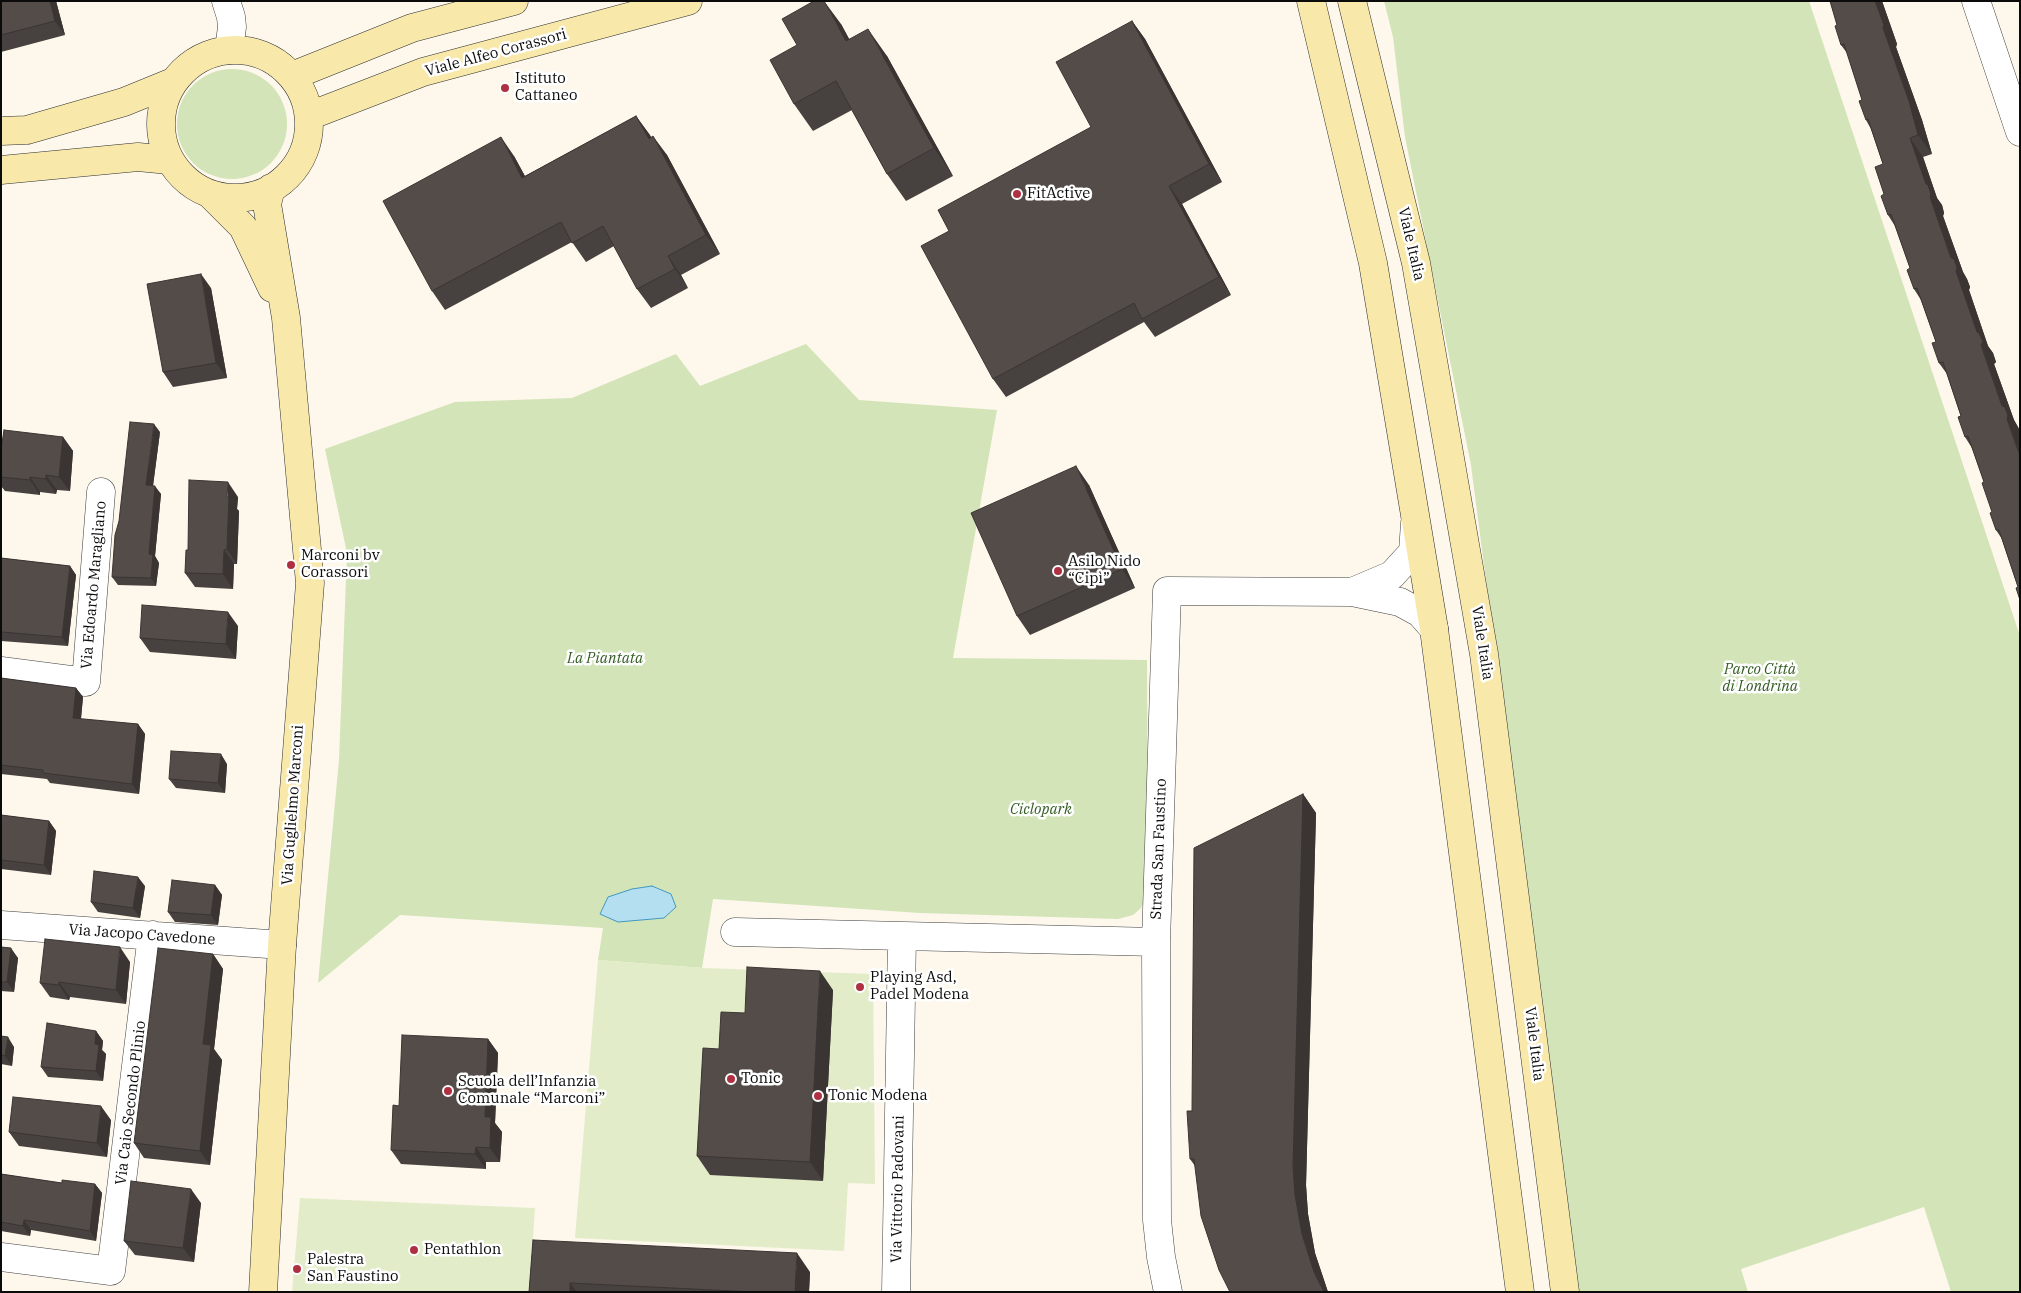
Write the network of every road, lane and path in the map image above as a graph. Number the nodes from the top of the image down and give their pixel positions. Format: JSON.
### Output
{"nodes":[{"id":1,"x":226,"y":1,"type":"edge"},
{"id":2,"x":514,"y":1,"type":"edge"},
{"id":3,"x":688,"y":1,"type":"edge"},
{"id":4,"x":1312,"y":1,"type":"edge"},
{"id":5,"x":1352,"y":1,"type":"edge"},
{"id":6,"x":1976,"y":1,"type":"edge"},
{"id":7,"x":229,"y":50,"type":"junction"},
{"id":8,"x":292,"y":76,"type":"junction"},
{"id":9,"x":173,"y":82,"type":"junction"},
{"id":10,"x":309,"y":116,"type":"junction"},
{"id":11,"x":1,"y":131,"type":"edge"},
{"id":12,"x":2020,"y":132,"type":"edge"},
{"id":13,"x":169,"y":160,"type":"junction"},
{"id":14,"x":1,"y":170,"type":"edge"},
{"id":15,"x":271,"y":188,"type":"junction"},
{"id":16,"x":210,"y":194,"type":"junction"},
{"id":17,"x":286,"y":318,"type":"junction"},
{"id":18,"x":101,"y":492,"type":"dead end"},
{"id":19,"x":1416,"y":514,"type":"junction"},
{"id":20,"x":1352,"y":592,"type":"junction"},
{"id":21,"x":1434,"y":629,"type":"junction"},
{"id":22,"x":1,"y":671,"type":"edge"},
{"id":23,"x":1,"y":925,"type":"edge"},
{"id":24,"x":735,"y":932,"type":"dead end"},
{"id":25,"x":152,"y":935,"type":"junction"},
{"id":26,"x":902,"y":936,"type":"junction"},
{"id":27,"x":1156,"y":942,"type":"junction"},
{"id":28,"x":282,"y":945,"type":"junction"},
{"id":29,"x":1,"y":1257,"type":"edge"},
{"id":30,"x":263,"y":1292,"type":"edge"},
{"id":31,"x":896,"y":1292,"type":"edge"},
{"id":32,"x":1168,"y":1292,"type":"edge"},
{"id":33,"x":1520,"y":1292,"type":"edge"},
{"id":34,"x":1565,"y":1292,"type":"edge"}],
"edges":[{"from":1,"to":7,"type":"street"},
{"from":2,"to":8,"type":"street"},
{"from":3,"to":10,"type":"street","name":"Viale Alfeo Corassori"},
{"from":4,"to":19,"type":"street"},
{"from":5,"to":34,"type":"street","name":"Viale Italia"},
{"from":6,"to":12,"type":"street"},
{"from":7,"to":8,"type":"street"},
{"from":7,"to":9,"type":"street"},
{"from":8,"to":10,"type":"street"},
{"from":9,"to":11,"type":"street"},
{"from":9,"to":13,"type":"street"},
{"from":10,"to":15,"type":"street"},
{"from":13,"to":14,"type":"street"},
{"from":13,"to":16,"type":"street"},
{"from":15,"to":16,"type":"street"},
{"from":15,"to":17,"type":"street","name":"Via Guglielmo Marconi"},
{"from":16,"to":17,"type":"street","name":"Via Guglielmo Marconi"},
{"from":17,"to":28,"type":"street","name":"Via Guglielmo Marconi"},
{"from":18,"to":22,"type":"street","name":"Via Edoardo Maragliano"},
{"from":19,"to":20,"type":"street","name":"Strada San Faustino"},
{"from":19,"to":21,"type":"street"},
{"from":20,"to":21,"type":"street","name":"Strada San Faustino"},
{"from":20,"to":27,"type":"street","name":"Strada San Faustino"},
{"from":21,"to":33,"type":"street"},
{"from":23,"to":25,"type":"street","name":"Via Jacopo Cavedone"},
{"from":24,"to":26,"type":"street"},
{"from":25,"to":28,"type":"street","name":"Via Jacopo Cavedone"},
{"from":25,"to":29,"type":"street","name":"Via Caio Secondo Plinio"},
{"from":26,"to":27,"type":"street"},
{"from":26,"to":31,"type":"street","name":"Via Vittorio Padovani"},
{"from":27,"to":32,"type":"street","name":"Strada San Faustino"},
{"from":28,"to":30,"type":"street","name":"Via Guglielmo Marconi"}]}
